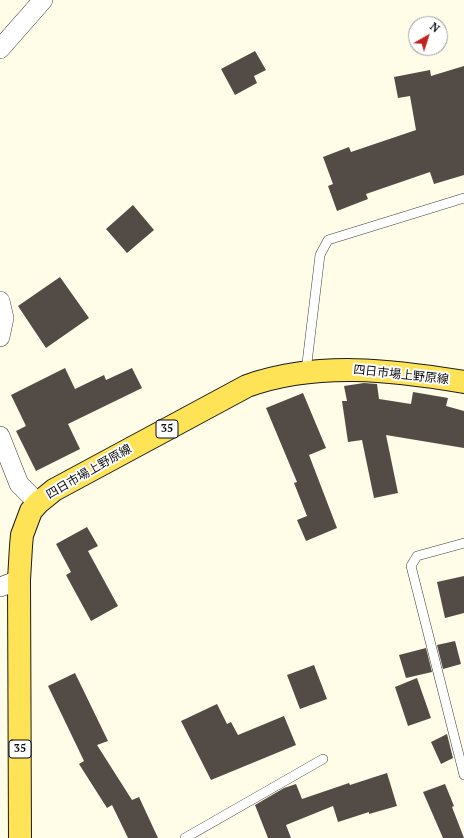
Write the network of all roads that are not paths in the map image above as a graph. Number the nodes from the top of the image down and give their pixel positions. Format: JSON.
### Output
{"nodes":[{"id":1,"x":43,"y":0,"type":"edge"},
{"id":2,"x":0,"y":49,"type":"edge"},
{"id":3,"x":464,"y":198,"type":"edge"},
{"id":4,"x":0,"y":301,"type":"edge"},
{"id":5,"x":0,"y":337,"type":"edge"},
{"id":6,"x":306,"y":371,"type":"junction"},
{"id":7,"x":464,"y":382,"type":"edge"},
{"id":8,"x":0,"y":436,"type":"edge"},
{"id":9,"x":38,"y":502,"type":"junction"},
{"id":10,"x":464,"y":543,"type":"edge"},
{"id":11,"x":9,"y":583,"type":"edge"},
{"id":12,"x":323,"y":759,"type":"dead end"},
{"id":13,"x":464,"y":775,"type":"edge"},
{"id":14,"x":20,"y":838,"type":"edge"},
{"id":15,"x":185,"y":838,"type":"edge"}],
"edges":[{"from":1,"to":2,"type":"street"},
{"from":3,"to":6,"type":"lane"},
{"from":4,"to":5,"type":"street"},
{"from":6,"to":7,"type":"main road","name":"四日市場上野原線","number":"35"},
{"from":6,"to":9,"type":"main road","name":"四日市場上野原線","number":"35"},
{"from":8,"to":9,"type":"street"},
{"from":9,"to":11,"type":"main road","name":"四日市場上野原線","number":"35"},
{"from":10,"to":13,"type":"lane"},
{"from":11,"to":14,"type":"main road","name":"四日市場上野原線","number":"35"},
{"from":12,"to":15,"type":"lane"}]}
